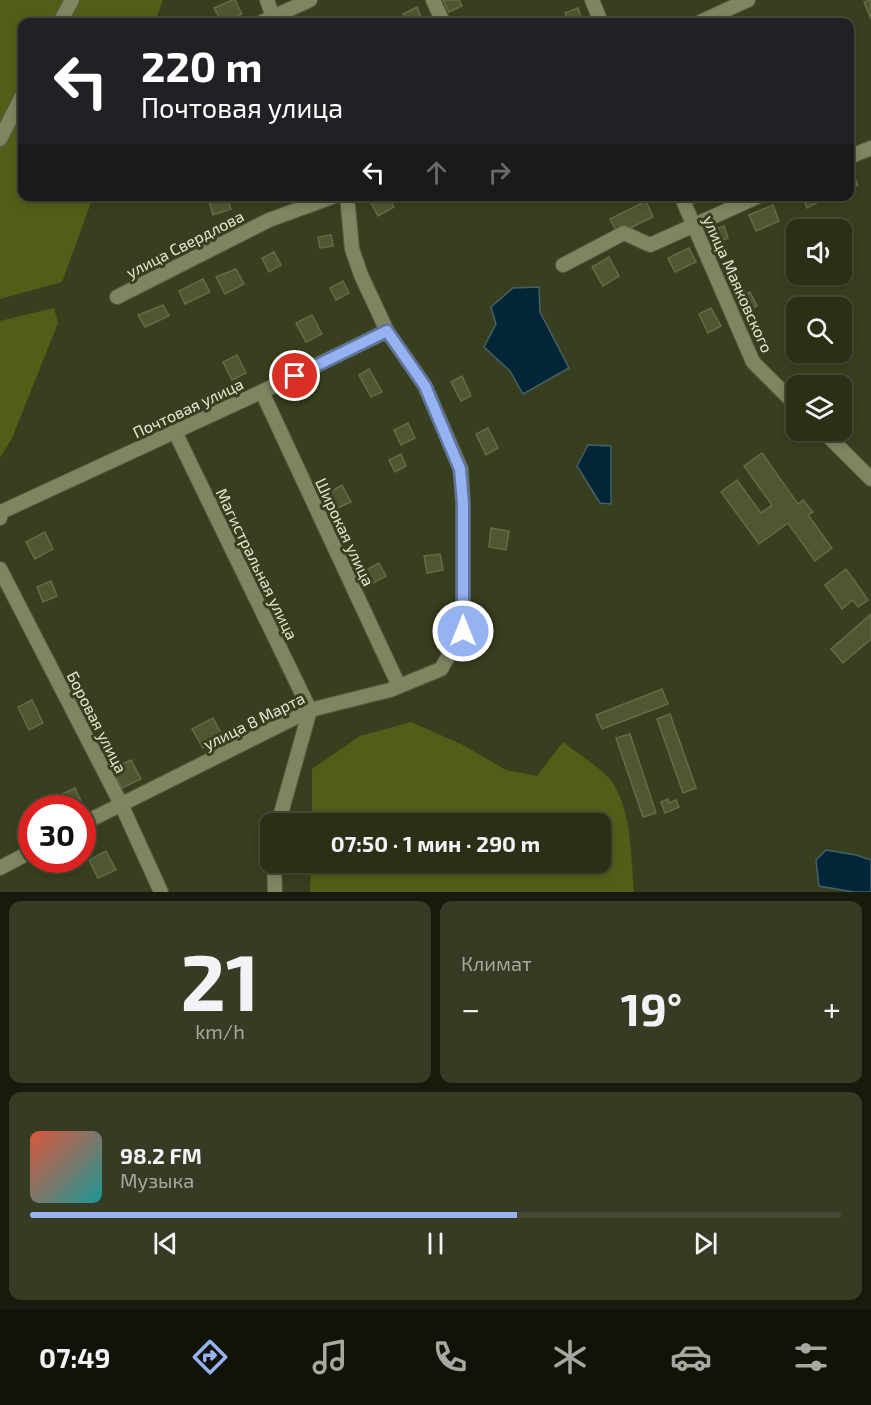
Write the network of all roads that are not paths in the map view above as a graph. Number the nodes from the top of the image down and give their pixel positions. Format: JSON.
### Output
{"nodes":[{"id":1,"x":72,"y":0,"type":"edge"},
{"id":2,"x":267,"y":0,"type":"edge"},
{"id":3,"x":310,"y":0,"type":"edge"},
{"id":4,"x":433,"y":0,"type":"edge"},
{"id":5,"x":592,"y":0,"type":"edge"},
{"id":6,"x":748,"y":0,"type":"edge"},
{"id":7,"x":62,"y":18,"type":"edge"},
{"id":8,"x":270,"y":18,"type":"edge"},
{"id":9,"x":276,"y":18,"type":"edge"},
{"id":10,"x":441,"y":18,"type":"edge"},
{"id":11,"x":599,"y":18,"type":"edge"},
{"id":12,"x":709,"y":18,"type":"edge"},
{"id":13,"x":18,"y":104,"type":"edge"},
{"id":14,"x":0,"y":139,"type":"edge"},
{"id":15,"x":871,"y":148,"type":"edge"},
{"id":16,"x":854,"y":155,"type":"edge"},
{"id":17,"x":321,"y":201,"type":"edge"},
{"id":18,"x":347,"y":201,"type":"edge"},
{"id":19,"x":683,"y":201,"type":"edge"},
{"id":20,"x":748,"y":201,"type":"edge"},
{"id":21,"x":694,"y":225,"type":"junction"},
{"id":22,"x":563,"y":265,"type":"dead end"},
{"id":23,"x":117,"y":297,"type":"dead end"},
{"id":24,"x":387,"y":331,"type":"junction"},
{"id":25,"x":262,"y":392,"type":"junction"},
{"id":26,"x":786,"y":395,"type":"edge"},
{"id":27,"x":175,"y":432,"type":"junction"},
{"id":28,"x":833,"y":441,"type":"edge"},
{"id":29,"x":871,"y":479,"type":"edge"},
{"id":30,"x":1,"y":515,"type":"edge"},
{"id":31,"x":0,"y":569,"type":"edge"},
{"id":32,"x":399,"y":686,"type":"junction"},
{"id":33,"x":310,"y":710,"type":"junction"},
{"id":34,"x":121,"y":804,"type":"junction"},
{"id":35,"x":281,"y":813,"type":"edge"},
{"id":36,"x":96,"y":817,"type":"edge"},
{"id":37,"x":18,"y":858,"type":"edge"},
{"id":38,"x":0,"y":868,"type":"edge"},
{"id":39,"x":274,"y":873,"type":"edge"},
{"id":40,"x":161,"y":892,"type":"edge"},
{"id":41,"x":275,"y":892,"type":"edge"}],
"edges":[{"from":1,"to":7,"type":"street"},
{"from":2,"to":8,"type":"street"},
{"from":3,"to":9,"type":"street"},
{"from":4,"to":10,"type":"street"},
{"from":5,"to":11,"type":"street"},
{"from":6,"to":12,"type":"street"},
{"from":13,"to":14,"type":"street"},
{"from":15,"to":16,"type":"street"},
{"from":17,"to":23,"type":"street","name":"улица Свердлова"},
{"from":18,"to":24,"type":"street"},
{"from":19,"to":21,"type":"street","name":"улица Маяковского"},
{"from":20,"to":21,"type":"street"},
{"from":21,"to":22,"type":"street"},
{"from":21,"to":26,"type":"street","name":"улица Маяковского"},
{"from":24,"to":25,"type":"street","name":"Почтовая улица"},
{"from":24,"to":32,"type":"street","name":"улица 8 Марта"},
{"from":25,"to":27,"type":"street","name":"Почтовая улица"},
{"from":25,"to":32,"type":"street","name":"Широкая улица"},
{"from":27,"to":30,"type":"street","name":"Почтовая улица"},
{"from":27,"to":33,"type":"street","name":"Магистральная улица"},
{"from":28,"to":29,"type":"street"},
{"from":31,"to":34,"type":"street","name":"Боровая улица"},
{"from":32,"to":33,"type":"street","name":"улица 8 Марта"},
{"from":33,"to":34,"type":"street","name":"улица 8 Марта"},
{"from":33,"to":35,"type":"street"},
{"from":34,"to":36,"type":"street","name":"улица 8 Марта"},
{"from":34,"to":40,"type":"street","name":"Боровая улица"},
{"from":37,"to":38,"type":"street"},
{"from":39,"to":41,"type":"street"}]}
